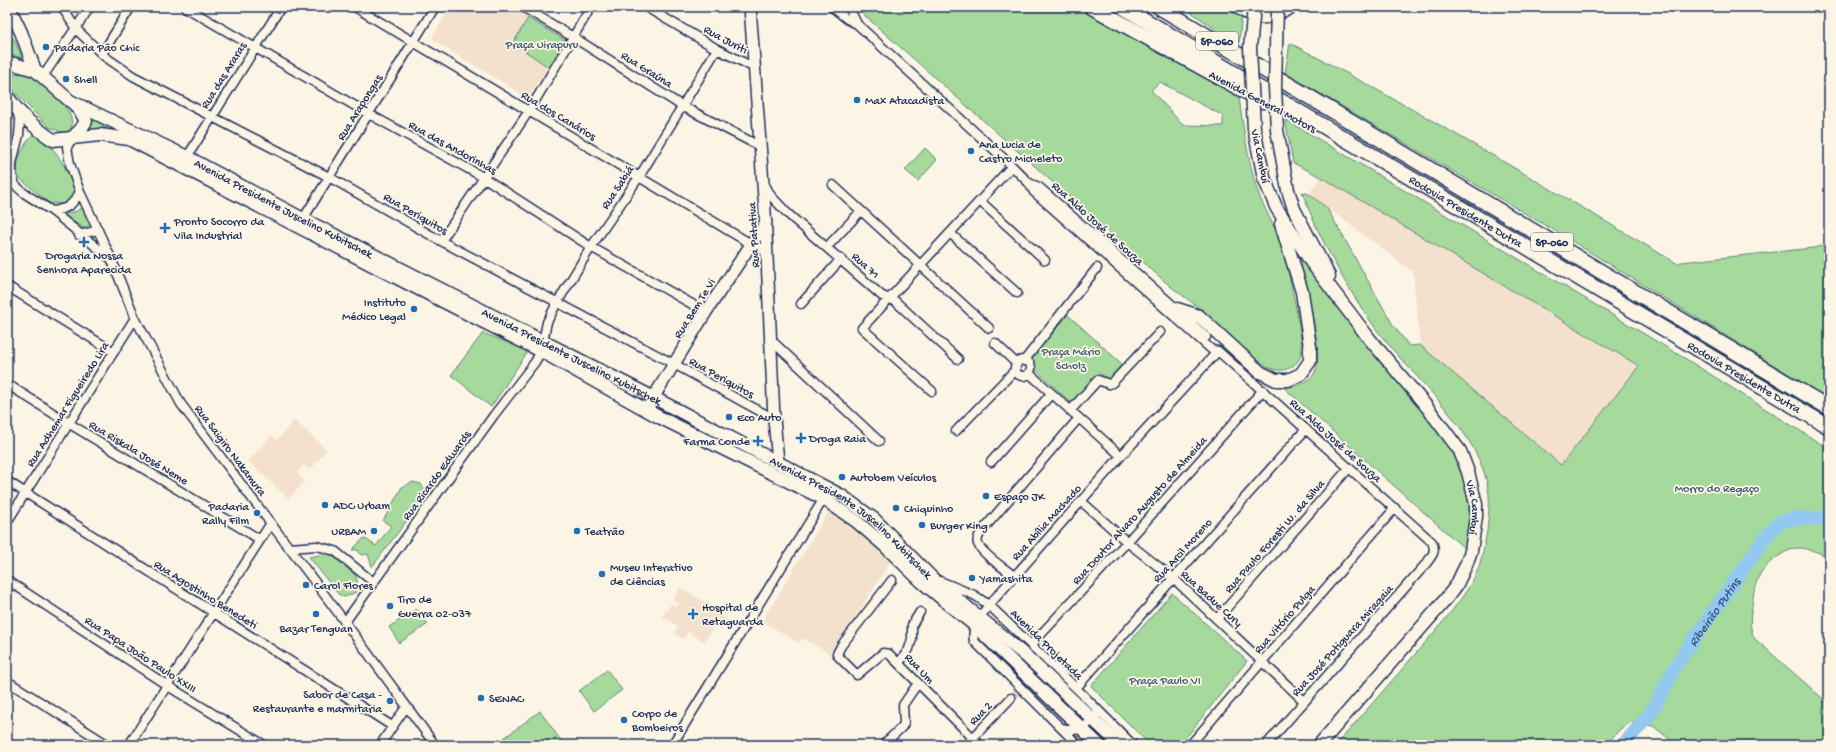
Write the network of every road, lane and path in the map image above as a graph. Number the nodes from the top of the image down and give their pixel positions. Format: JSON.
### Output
{"nodes":[{"id":1,"x":8,"y":7,"type":"edge"},
{"id":2,"x":62,"y":7,"type":"edge"},
{"id":3,"x":90,"y":7,"type":"edge"},
{"id":4,"x":185,"y":7,"type":"edge"},
{"id":5,"x":281,"y":7,"type":"edge"},
{"id":6,"x":354,"y":7,"type":"edge"},
{"id":7,"x":435,"y":7,"type":"edge"},
{"id":8,"x":523,"y":7,"type":"edge"},
{"id":9,"x":591,"y":7,"type":"edge"},
{"id":10,"x":646,"y":7,"type":"edge"},
{"id":11,"x":750,"y":7,"type":"edge"},
{"id":12,"x":832,"y":7,"type":"edge"},
{"id":13,"x":849,"y":7,"type":"edge"},
{"id":14,"x":1092,"y":7,"type":"edge"},
{"id":15,"x":1123,"y":7,"type":"edge"},
{"id":16,"x":1158,"y":7,"type":"edge"},
{"id":17,"x":1176,"y":7,"type":"edge"},
{"id":18,"x":1239,"y":7,"type":"edge"},
{"id":19,"x":1254,"y":7,"type":"edge"},
{"id":20,"x":1277,"y":7,"type":"edge"},
{"id":21,"x":1290,"y":7,"type":"edge"},
{"id":22,"x":129,"y":10,"type":"dead end"},
{"id":23,"x":857,"y":24,"type":"junction"},
{"id":24,"x":76,"y":29,"type":"junction"},
{"id":25,"x":574,"y":37,"type":"junction"},
{"id":26,"x":414,"y":42,"type":"junction"},
{"id":27,"x":255,"y":48,"type":"junction"},
{"id":28,"x":717,"y":49,"type":"junction"},
{"id":29,"x":102,"y":54,"type":"junction"},
{"id":30,"x":7,"y":62,"type":"edge"},
{"id":31,"x":753,"y":67,"type":"junction"},
{"id":32,"x":39,"y":74,"type":"junction"},
{"id":33,"x":1276,"y":76,"type":"junction"},
{"id":34,"x":7,"y":96,"type":"edge"},
{"id":35,"x":70,"y":101,"type":"junction"},
{"id":36,"x":12,"y":105,"type":"edge"},
{"id":37,"x":682,"y":106,"type":"junction"},
{"id":38,"x":529,"y":111,"type":"junction"},
{"id":39,"x":369,"y":114,"type":"junction"},
{"id":40,"x":212,"y":117,"type":"junction"},
{"id":41,"x":72,"y":138,"type":"junction"},
{"id":42,"x":761,"y":147,"type":"junction"},
{"id":43,"x":187,"y":157,"type":"junction"},
{"id":44,"x":1012,"y":166,"type":"junction"},
{"id":45,"x":9,"y":177,"type":"edge"},
{"id":46,"x":329,"y":177,"type":"junction"},
{"id":47,"x":484,"y":177,"type":"junction"},
{"id":48,"x":639,"y":177,"type":"junction"},
{"id":49,"x":764,"y":182,"type":"junction"},
{"id":50,"x":1029,"y":183,"type":"junction"},
{"id":51,"x":833,"y":185,"type":"dead end"},
{"id":52,"x":11,"y":186,"type":"edge"},
{"id":53,"x":80,"y":192,"type":"junction"},
{"id":54,"x":1435,"y":193,"type":"junction"},
{"id":55,"x":980,"y":201,"type":"junction"},
{"id":56,"x":1276,"y":207,"type":"junction"},
{"id":57,"x":766,"y":210,"type":"junction"},
{"id":58,"x":52,"y":211,"type":"junction"},
{"id":59,"x":861,"y":211,"type":"junction"},
{"id":60,"x":788,"y":214,"type":"junction"},
{"id":61,"x":303,"y":219,"type":"junction"},
{"id":62,"x":766,"y":222,"type":"junction"},
{"id":63,"x":98,"y":230,"type":"junction"},
{"id":64,"x":950,"y":233,"type":"junction"},
{"id":65,"x":79,"y":235,"type":"junction"},
{"id":66,"x":440,"y":241,"type":"junction"},
{"id":67,"x":750,"y":244,"type":"junction"},
{"id":68,"x":591,"y":247,"type":"junction"},
{"id":69,"x":828,"y":247,"type":"junction"},
{"id":70,"x":768,"y":252,"type":"junction"},
{"id":71,"x":111,"y":258,"type":"junction"},
{"id":72,"x":841,"y":259,"type":"junction"},
{"id":73,"x":1045,"y":260,"type":"dead end"},
{"id":74,"x":921,"y":265,"type":"junction"},
{"id":75,"x":1097,"y":268,"type":"dead end"},
{"id":76,"x":7,"y":286,"type":"edge"},
{"id":77,"x":1016,"y":293,"type":"dead end"},
{"id":78,"x":888,"y":300,"type":"junction"},
{"id":79,"x":557,"y":303,"type":"junction"},
{"id":80,"x":801,"y":304,"type":"dead end"},
{"id":81,"x":1345,"y":305,"type":"junction"},
{"id":82,"x":1177,"y":309,"type":"junction"},
{"id":83,"x":706,"y":312,"type":"junction"},
{"id":84,"x":135,"y":318,"type":"junction"},
{"id":85,"x":989,"y":328,"type":"dead end"},
{"id":86,"x":1160,"y":332,"type":"dead end"},
{"id":87,"x":771,"y":340,"type":"junction"},
{"id":88,"x":995,"y":343,"type":"dead end"},
{"id":89,"x":542,"y":346,"type":"junction"},
{"id":90,"x":1218,"y":351,"type":"junction"},
{"id":91,"x":114,"y":352,"type":"junction"},
{"id":92,"x":958,"y":358,"type":"dead end"},
{"id":93,"x":674,"y":364,"type":"junction"},
{"id":94,"x":1019,"y":364,"type":"junction"},
{"id":95,"x":1030,"y":373,"type":"junction"},
{"id":96,"x":7,"y":384,"type":"edge"},
{"id":97,"x":1263,"y":390,"type":"junction"},
{"id":98,"x":932,"y":391,"type":"dead end"},
{"id":99,"x":1051,"y":394,"type":"junction"},
{"id":100,"x":653,"y":398,"type":"junction"},
{"id":101,"x":1829,"y":408,"type":"edge"},
{"id":102,"x":647,"y":410,"type":"junction"},
{"id":103,"x":1070,"y":411,"type":"junction"},
{"id":104,"x":774,"y":419,"type":"junction"},
{"id":105,"x":1078,"y":419,"type":"junction"},
{"id":106,"x":70,"y":424,"type":"junction"},
{"id":107,"x":1829,"y":428,"type":"edge"},
{"id":108,"x":1306,"y":429,"type":"junction"},
{"id":109,"x":956,"y":431,"type":"dead end"},
{"id":110,"x":879,"y":441,"type":"dead end"},
{"id":111,"x":1121,"y":456,"type":"junction"},
{"id":112,"x":778,"y":462,"type":"junction"},
{"id":113,"x":991,"y":462,"type":"dead end"},
{"id":114,"x":1349,"y":468,"type":"junction"},
{"id":115,"x":7,"y":481,"type":"edge"},
{"id":116,"x":26,"y":493,"type":"junction"},
{"id":117,"x":827,"y":494,"type":"junction"},
{"id":118,"x":1081,"y":501,"type":"junction"},
{"id":119,"x":1395,"y":508,"type":"junction"},
{"id":120,"x":7,"y":522,"type":"edge"},
{"id":121,"x":271,"y":523,"type":"junction"},
{"id":122,"x":259,"y":539,"type":"junction"},
{"id":123,"x":1127,"y":542,"type":"junction"},
{"id":124,"x":289,"y":548,"type":"junction"},
{"id":125,"x":1434,"y":550,"type":"joint"},
{"id":126,"x":1014,"y":576,"type":"junction"},
{"id":127,"x":932,"y":578,"type":"junction"},
{"id":128,"x":1173,"y":578,"type":"junction"},
{"id":129,"x":7,"y":580,"type":"edge"},
{"id":130,"x":892,"y":580,"type":"dead end"},
{"id":131,"x":373,"y":582,"type":"junction"},
{"id":132,"x":989,"y":605,"type":"junction"},
{"id":133,"x":920,"y":612,"type":"dead end"},
{"id":134,"x":214,"y":613,"type":"junction"},
{"id":135,"x":1217,"y":619,"type":"junction"},
{"id":136,"x":345,"y":622,"type":"junction"},
{"id":137,"x":977,"y":622,"type":"junction"},
{"id":138,"x":1031,"y":645,"type":"junction"},
{"id":139,"x":1263,"y":661,"type":"junction"},
{"id":140,"x":899,"y":663,"type":"junction"},
{"id":141,"x":7,"y":681,"type":"edge"},
{"id":142,"x":918,"y":683,"type":"junction"},
{"id":143,"x":168,"y":686,"type":"junction"},
{"id":144,"x":1076,"y":688,"type":"junction"},
{"id":145,"x":1012,"y":698,"type":"tunnel mouth"},
{"id":146,"x":1304,"y":701,"type":"junction"},
{"id":147,"x":406,"y":707,"type":"junction"},
{"id":148,"x":1096,"y":715,"type":"junction"},
{"id":149,"x":392,"y":726,"type":"junction"},
{"id":150,"x":1060,"y":728,"type":"junction"},
{"id":151,"x":1083,"y":730,"type":"junction"},
{"id":152,"x":973,"y":738,"type":"junction"},
{"id":153,"x":885,"y":742,"type":"dead end"},
{"id":154,"x":108,"y":745,"type":"edge"},
{"id":155,"x":129,"y":745,"type":"edge"},
{"id":156,"x":264,"y":745,"type":"edge"},
{"id":157,"x":380,"y":745,"type":"edge"},
{"id":158,"x":434,"y":745,"type":"edge"},
{"id":159,"x":672,"y":745,"type":"edge"},
{"id":160,"x":966,"y":745,"type":"edge"},
{"id":161,"x":980,"y":745,"type":"edge"},
{"id":162,"x":1078,"y":745,"type":"edge"},
{"id":163,"x":1099,"y":745,"type":"edge"},
{"id":164,"x":1120,"y":745,"type":"edge"},
{"id":165,"x":1133,"y":745,"type":"edge"},
{"id":166,"x":1190,"y":745,"type":"edge"},
{"id":167,"x":1266,"y":745,"type":"edge"},
{"id":168,"x":1319,"y":745,"type":"edge"}],
"edges":[{"from":1,"to":32,"type":"main road"},
{"from":2,"to":24,"type":"street","name":"Rua Periquitos"},
{"from":3,"to":24,"type":"street"},
{"from":4,"to":27,"type":"street","name":"Rua das Andorinhas"},
{"from":5,"to":27,"type":"street","name":"Rua das Araras"},
{"from":6,"to":26,"type":"street","name":"Rua dos Canários"},
{"from":7,"to":26,"type":"street","name":"Rua Arapongas"},
{"from":8,"to":25,"type":"street","name":"Rua Graúna"},
{"from":9,"to":25,"type":"street"},
{"from":10,"to":28,"type":"street","name":"Rua Juriti"},
{"from":11,"to":31,"type":"main road","name":"Rua Patativa"},
{"from":12,"to":23,"type":"street","name":"Rua Aldo José de Souza"},
{"from":13,"to":23,"type":"street","name":"Rua Aldo José de Souza"},
{"from":14,"to":54,"type":"highway","name":"Avenida General Motors"},
{"from":15,"to":54,"type":"highway","name":"Rodovia Presidente Dutra","number":"SP-060"},
{"from":16,"to":33,"type":"highway","name":"Rodovia Presidente Dutra","number":"SP-060"},
{"from":17,"to":33,"type":"highway"},
{"from":18,"to":21,"type":"highway"},
{"from":19,"to":56,"type":"main road","name":"Via Cambuí","bridge":true},
{"from":20,"to":81,"type":"main road","name":"Via Cambuí","bridge":true},
{"from":22,"to":29,"type":"street"},
{"from":23,"to":44,"type":"street","name":"Rua Aldo José de Souza"},
{"from":24,"to":29,"type":"street","name":"Rua Periquitos"},
{"from":24,"to":32,"type":"street"},
{"from":25,"to":37,"type":"street","name":"Rua Graúna"},
{"from":25,"to":38,"type":"street"},
{"from":26,"to":38,"type":"street","name":"Rua dos Canários"},
{"from":26,"to":39,"type":"street","name":"Rua Arapongas"},
{"from":27,"to":39,"type":"street","name":"Rua das Andorinhas"},
{"from":27,"to":40,"type":"street","name":"Rua das Araras"},
{"from":28,"to":31,"type":"street","name":"Rua Juriti"},
{"from":28,"to":37,"type":"street","name":"Rua Sabiá"},
{"from":29,"to":40,"type":"street","name":"Rua Periquitos"},
{"from":30,"to":32,"type":"main road"},
{"from":31,"to":42,"type":"main road","name":"Rua Patativa"},
{"from":32,"to":35,"type":"main road","name":"Avenida Presidente Juscelino Kubitschek"},
{"from":33,"to":101,"type":"highway","name":"Rodovia Presidente Dutra","number":"SP-060"},
{"from":34,"to":36,"type":"main road","name":"Avenida Presidente Juscelino Kubitschek"},
{"from":35,"to":41,"type":"main road"},
{"from":35,"to":43,"type":"main road","name":"Avenida Presidente Juscelino Kubitschek"},
{"from":36,"to":41,"type":"main road","name":"Avenida Presidente Juscelino Kubitschek"},
{"from":36,"to":45,"type":"street"},
{"from":37,"to":42,"type":"street","name":"Rua Graúna"},
{"from":37,"to":48,"type":"street","name":"Rua Sabiá"},
{"from":38,"to":47,"type":"street"},
{"from":38,"to":48,"type":"street","name":"Rua dos Canários"},
{"from":39,"to":46,"type":"street","name":"Rua Arapongas"},
{"from":39,"to":47,"type":"street","name":"Rua das Andorinhas"},
{"from":40,"to":43,"type":"street","name":"Rua das Araras"},
{"from":40,"to":46,"type":"street","name":"Rua Periquitos"},
{"from":41,"to":53,"type":"street","name":"Rua Saigiro Nakamura"},
{"from":41,"to":89,"type":"main road","name":"Avenida Presidente Juscelino Kubitschek"},
{"from":42,"to":49,"type":"main road","name":"Rua Patativa"},
{"from":43,"to":61,"type":"main road","name":"Avenida Presidente Juscelino Kubitschek"},
{"from":44,"to":50,"type":"street","name":"Rua Aldo José de Souza"},
{"from":44,"to":55,"type":"street"},
{"from":45,"to":52,"type":"street"},
{"from":46,"to":61,"type":"street","name":"Rua Arapongas"},
{"from":46,"to":66,"type":"street","name":"Rua Periquitos"},
{"from":47,"to":66,"type":"street"},
{"from":47,"to":68,"type":"street","name":"Rua das Andorinhas"},
{"from":48,"to":67,"type":"street","name":"Rua dos Canários"},
{"from":48,"to":68,"type":"street","name":"Rua Sabiá"},
{"from":49,"to":57,"type":"main road","name":"Rua Patativa"},
{"from":49,"to":60,"type":"street","name":"Rua 71"},
{"from":50,"to":82,"type":"street","name":"Rua Aldo José de Souza"},
{"from":50,"to":90,"type":"street","name":"Rua Aldo José de Souza"},
{"from":51,"to":59,"type":"street"},
{"from":52,"to":58,"type":"street"},
{"from":53,"to":58,"type":"street"},
{"from":53,"to":63,"type":"street","name":"Rua Saigiro Nakamura"},
{"from":54,"to":107,"type":"highway","name":"Rodovia Presidente Dutra","number":"SP-060"},
{"from":55,"to":64,"type":"street"},
{"from":55,"to":73,"type":"street"},
{"from":56,"to":81,"type":"main road","name":"Via Cambuí"},
{"from":56,"to":82,"type":"main road"},
{"from":57,"to":60,"type":"street"},
{"from":57,"to":62,"type":"main road","name":"Rua Patativa"},
{"from":58,"to":65,"type":"street"},
{"from":59,"to":69,"type":"street"},
{"from":59,"to":74,"type":"street"},
{"from":60,"to":69,"type":"street","name":"Rua 71"},
{"from":61,"to":89,"type":"main road","name":"Avenida Presidente Juscelino Kubitschek"},
{"from":62,"to":67,"type":"main road","name":"Rua Bem Te Vi"},
{"from":62,"to":70,"type":"main road","name":"Rua Patativa"},
{"from":63,"to":65,"type":"street"},
{"from":63,"to":71,"type":"street","name":"Rua Saigiro Nakamura"},
{"from":64,"to":74,"type":"street"},
{"from":64,"to":77,"type":"street"},
{"from":65,"to":71,"type":"street"},
{"from":66,"to":79,"type":"street","name":"Rua Periquitos"},
{"from":67,"to":70,"type":"street","name":"Rua dos Canários"},
{"from":67,"to":83,"type":"main road","name":"Rua Bem Te Vi"},
{"from":68,"to":79,"type":"street","name":"Rua Sabiá"},
{"from":68,"to":83,"type":"street","name":"Rua das Andorinhas"},
{"from":69,"to":72,"type":"street","name":"Rua 71"},
{"from":70,"to":87,"type":"main road","name":"Rua Patativa"},
{"from":71,"to":84,"type":"street","name":"Rua Saigiro Nakamura"},
{"from":72,"to":78,"type":"street","name":"Rua 71"},
{"from":72,"to":80,"type":"street"},
{"from":74,"to":78,"type":"street"},
{"from":74,"to":85,"type":"street"},
{"from":75,"to":94,"type":"street"},
{"from":76,"to":91,"type":"street"},
{"from":78,"to":92,"type":"street","name":"Rua 71"},
{"from":78,"to":98,"type":"street"},
{"from":79,"to":89,"type":"street","name":"Rua Sabiá"},
{"from":79,"to":93,"type":"street","name":"Rua Periquitos"},
{"from":81,"to":168,"type":"main road","name":"Via Cambuí"},
{"from":82,"to":90,"type":"street","name":"Rua Aldo José de Souza"},
{"from":83,"to":93,"type":"main road","name":"Rua Bem Te Vi"},
{"from":84,"to":91,"type":"street","name":"Rua Adhemar Figueiredo Lira"},
{"from":84,"to":121,"type":"street","name":"Rua Saigiro Nakamura"},
{"from":86,"to":103,"type":"street"},
{"from":87,"to":104,"type":"main road","name":"Rua Patativa"},
{"from":87,"to":110,"type":"street"},
{"from":88,"to":94,"type":"street"},
{"from":89,"to":100,"type":"main road","name":"Avenida Presidente Juscelino Kubitschek"},
{"from":89,"to":102,"type":"main road","name":"Avenida Presidente Juscelino Kubitschek"},
{"from":89,"to":131,"type":"street","name":"Rua Ricardo Edwards"},
{"from":90,"to":97,"type":"street","name":"Rua Aldo José de Souza"},
{"from":90,"to":111,"type":"street","name":"Rua Abília Machado"},
{"from":91,"to":106,"type":"street","name":"Rua Adhemar Figueiredo Lira"},
{"from":93,"to":100,"type":"main road","name":"Rua Bem Te Vi"},
{"from":93,"to":104,"type":"street","name":"Rua Periquitos"},
{"from":94,"to":95,"type":"street"},
{"from":94,"to":95,"type":"street"},
{"from":94,"to":109,"type":"street"},
{"from":95,"to":99,"type":"street"},
{"from":96,"to":106,"type":"street","name":"Rua Riskala José Neme"},
{"from":97,"to":108,"type":"street","name":"Rua Aldo José de Souza"},
{"from":97,"to":123,"type":"street","name":"Rua Doutor Alvaro Augusto de Almeida"},
{"from":99,"to":103,"type":"street"},
{"from":99,"to":113,"type":"street"},
{"from":100,"to":102,"type":"main road","name":"Rua Bem Te Vi"},
{"from":100,"to":112,"type":"main road","name":"Avenida Presidente Juscelino Kubitschek"},
{"from":102,"to":117,"type":"main road","name":"Avenida Presidente Juscelino Kubitschek"},
{"from":103,"to":105,"type":"street"},
{"from":104,"to":112,"type":"main road","name":"Rua Patativa"},
{"from":105,"to":111,"type":"street"},
{"from":105,"to":126,"type":"street"},
{"from":106,"to":116,"type":"street","name":"Rua Adhemar Figueiredo Lira"},
{"from":106,"to":122,"type":"street","name":"Rua Riskala José Neme"},
{"from":108,"to":114,"type":"street","name":"Rua Aldo José de Souza"},
{"from":108,"to":128,"type":"street","name":"Rua Arcil Moreno"},
{"from":111,"to":118,"type":"street","name":"Rua Abília Machado"},
{"from":112,"to":117,"type":"main road","name":"Avenida Presidente Juscelino Kubitschek"},
{"from":114,"to":119,"type":"street","name":"Rua Aldo José de Souza"},
{"from":114,"to":135,"type":"street","name":"Rua Paulo Foresti W. da Silva"},
{"from":115,"to":116,"type":"street","name":"Rua Agostinho Benedeti"},
{"from":116,"to":120,"type":"street","name":"Rua Adhemar Figueiredo Lira"},
{"from":116,"to":134,"type":"street","name":"Rua Agostinho Benedeti"},
{"from":117,"to":127,"type":"main road","name":"Avenida Presidente Juscelino Kubitschek"},
{"from":117,"to":137,"type":"main road","name":"Avenida Presidente Juscelino Kubitschek"},
{"from":117,"to":159,"type":"street"},
{"from":118,"to":123,"type":"street","name":"Rua Badue Cury"},
{"from":118,"to":126,"type":"street","name":"Rua Abília Machado"},
{"from":119,"to":125,"type":"street","name":"Rua Aldo José de Souza"},
{"from":119,"to":139,"type":"street","name":"Rua Vitório Pulga"},
{"from":121,"to":122,"type":"street"},
{"from":121,"to":124,"type":"street","name":"Rua Saigiro Nakamura"},
{"from":122,"to":134,"type":"street"},
{"from":123,"to":128,"type":"street","name":"Rua Badue Cury"},
{"from":123,"to":138,"type":"street","name":"Rua Doutor Alvaro Augusto de Almeida"},
{"from":124,"to":131,"type":"street"},
{"from":124,"to":136,"type":"street","name":"Rua Saigiro Nakamura"},
{"from":125,"to":146,"type":"street","name":"Rua José Potiguara Miragaia"},
{"from":126,"to":132,"type":"street","name":"Rua Abília Machado"},
{"from":127,"to":132,"type":"street","name":"Avenida Projetada"},
{"from":127,"to":137,"type":"main road","name":"Avenida Presidente Juscelino Kubitschek"},
{"from":128,"to":135,"type":"street","name":"Rua Badue Cury"},
{"from":128,"to":144,"type":"street","name":"Rua Arcil Moreno"},
{"from":129,"to":143,"type":"street","name":"Rua Papa João Paulo XXIII"},
{"from":130,"to":140,"type":"street","name":"Rua Um"},
{"from":131,"to":136,"type":"street","name":"Rua Ricardo Edwards"},
{"from":132,"to":137,"type":"street","name":"Rua Abília Machado"},
{"from":132,"to":138,"type":"street","name":"Avenida Projetada"},
{"from":133,"to":140,"type":"street"},
{"from":134,"to":143,"type":"street"},
{"from":134,"to":149,"type":"street","name":"Rua Agostinho Benedeti"},
{"from":135,"to":139,"type":"street","name":"Rua Badue Cury"},
{"from":136,"to":147,"type":"street","name":"Rua Saigiro Nakamura"},
{"from":137,"to":148,"type":"main road","name":"Avenida Presidente Juscelino Kubitschek"},
{"from":137,"to":150,"type":"street"},
{"from":137,"to":151,"type":"main road","name":"Avenida Presidente Juscelino Kubitschek"},
{"from":138,"to":144,"type":"street","name":"Avenida Projetada"},
{"from":139,"to":146,"type":"street","name":"Rua Badue Cury"},
{"from":139,"to":166,"type":"street","name":"Rua Vitório Pulga"},
{"from":140,"to":142,"type":"street","name":"Rua Um"},
{"from":141,"to":154,"type":"street"},
{"from":142,"to":152,"type":"street","name":"Rua Um"},
{"from":142,"to":153,"type":"street"},
{"from":143,"to":155,"type":"street"},
{"from":143,"to":156,"type":"street","name":"Rua Papa João Paulo XXIII"},
{"from":144,"to":148,"type":"street","name":"Avenida Projetada"},
{"from":145,"to":152,"type":"street","name":"Rua 2"},
{"from":146,"to":167,"type":"street","name":"Rua José Potiguara Miragaia"},
{"from":147,"to":149,"type":"street"},
{"from":147,"to":158,"type":"street","name":"Rua Saigiro Nakamura"},
{"from":148,"to":151,"type":"street"},
{"from":148,"to":164,"type":"main road","name":"Avenida Presidente Juscelino Kubitschek"},
{"from":148,"to":165,"type":"street","name":"Avenida Projetada"},
{"from":149,"to":157,"type":"street"},
{"from":150,"to":151,"type":"street"},
{"from":150,"to":162,"type":"street"},
{"from":151,"to":163,"type":"main road","name":"Avenida Presidente Juscelino Kubitschek"},
{"from":152,"to":160,"type":"street","name":"Rua 2"},
{"from":152,"to":161,"type":"street","name":"Rua Um"}]}
